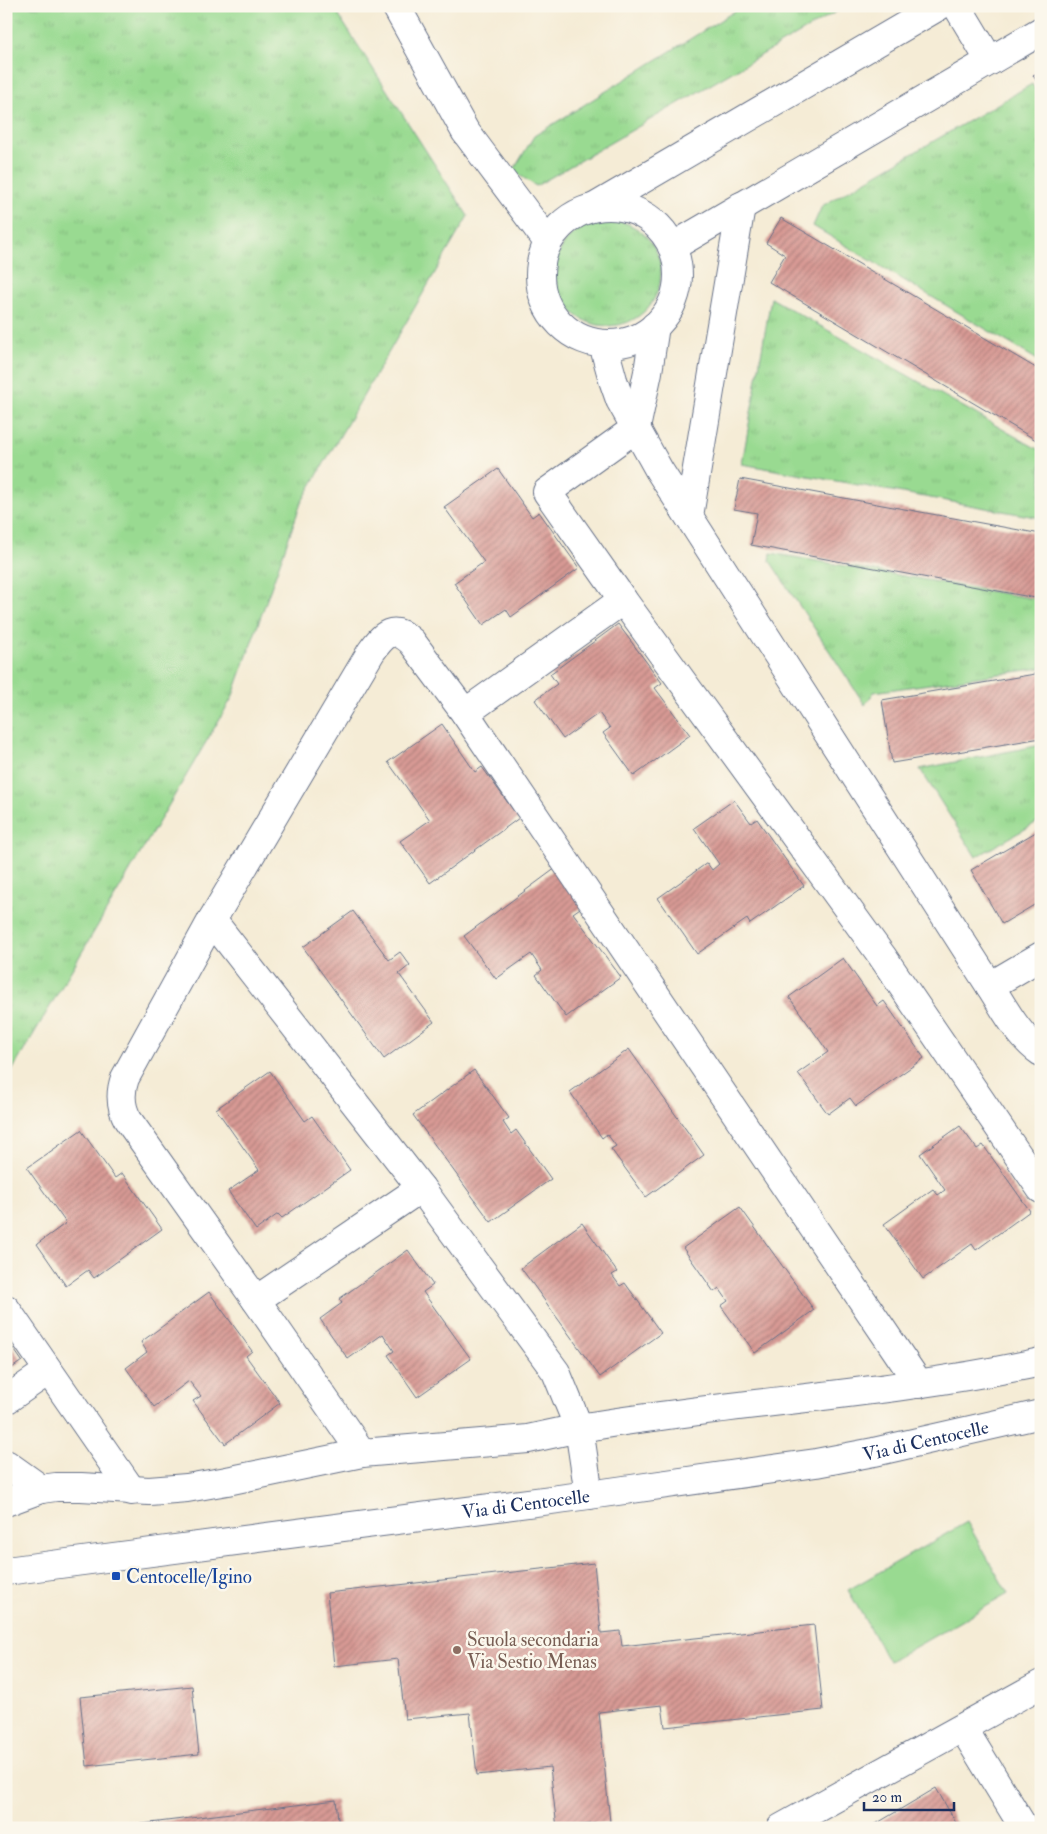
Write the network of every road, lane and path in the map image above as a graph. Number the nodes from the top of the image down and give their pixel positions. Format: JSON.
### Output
{"nodes":[{"id":1,"x":396,"y":6,"type":"edge"},
{"id":2,"x":939,"y":6,"type":"edge"},
{"id":3,"x":957,"y":6,"type":"edge"},
{"id":4,"x":1041,"y":31,"type":"edge"},
{"id":5,"x":990,"y":61,"type":"junction"},
{"id":6,"x":741,"y":206,"type":"junction"},
{"id":7,"x":595,"y":207,"type":"junction"},
{"id":8,"x":548,"y":242,"type":"junction"},
{"id":9,"x":672,"y":247,"type":"junction"},
{"id":10,"x":655,"y":326,"type":"junction"},
{"id":11,"x":603,"y":344,"type":"junction"},
{"id":12,"x":636,"y":428,"type":"junction"},
{"id":13,"x":689,"y":516,"type":"junction"},
{"id":14,"x":623,"y":600,"type":"junction"},
{"id":15,"x":465,"y":713,"type":"junction"},
{"id":16,"x":212,"y":920,"type":"junction"},
{"id":17,"x":1041,"y":956,"type":"edge"},
{"id":18,"x":990,"y":986,"type":"junction"},
{"id":19,"x":1041,"y":1052,"type":"edge"},
{"id":20,"x":421,"y":1188,"type":"junction"},
{"id":21,"x":1041,"y":1189,"type":"edge"},
{"id":22,"x":256,"y":1300,"type":"junction"},
{"id":23,"x":6,"y":1310,"type":"edge"},
{"id":24,"x":1041,"y":1362,"type":"edge"},
{"id":25,"x":48,"y":1371,"type":"junction"},
{"id":26,"x":919,"y":1384,"type":"junction"},
{"id":27,"x":6,"y":1400,"type":"edge"},
{"id":28,"x":1041,"y":1414,"type":"edge"},
{"id":29,"x":579,"y":1428,"type":"junction"},
{"id":30,"x":362,"y":1453,"type":"junction"},
{"id":31,"x":6,"y":1464,"type":"edge"},
{"id":32,"x":41,"y":1489,"type":"junction"},
{"id":33,"x":132,"y":1491,"type":"junction"},
{"id":34,"x":589,"y":1495,"type":"junction"},
{"id":35,"x":6,"y":1502,"type":"edge"},
{"id":36,"x":6,"y":1571,"type":"edge"},
{"id":37,"x":1041,"y":1684,"type":"edge"},
{"id":38,"x":963,"y":1728,"type":"junction"},
{"id":39,"x":781,"y":1828,"type":"edge"},
{"id":40,"x":1024,"y":1828,"type":"edge"}],
"edges":[{"from":1,"to":8,"type":"street"},
{"from":2,"to":7,"type":"street"},
{"from":3,"to":5,"type":"street"},
{"from":4,"to":5,"type":"street"},
{"from":5,"to":6,"type":"street"},
{"from":6,"to":9,"type":"street"},
{"from":6,"to":13,"type":"street"},
{"from":7,"to":8,"type":"street"},
{"from":7,"to":9,"type":"street"},
{"from":8,"to":11,"type":"street"},
{"from":9,"to":10,"type":"street"},
{"from":10,"to":11,"type":"street"},
{"from":10,"to":12,"type":"street"},
{"from":11,"to":12,"type":"street"},
{"from":12,"to":13,"type":"street"},
{"from":12,"to":14,"type":"street"},
{"from":13,"to":18,"type":"street"},
{"from":14,"to":15,"type":"street"},
{"from":14,"to":21,"type":"street"},
{"from":15,"to":16,"type":"street"},
{"from":15,"to":26,"type":"street"},
{"from":16,"to":20,"type":"street"},
{"from":16,"to":22,"type":"street"},
{"from":17,"to":18,"type":"street"},
{"from":18,"to":19,"type":"street"},
{"from":20,"to":22,"type":"street"},
{"from":20,"to":29,"type":"street"},
{"from":22,"to":30,"type":"street"},
{"from":23,"to":25,"type":"street"},
{"from":24,"to":26,"type":"street"},
{"from":25,"to":27,"type":"street"},
{"from":25,"to":33,"type":"street"},
{"from":26,"to":29,"type":"street"},
{"from":28,"to":34,"type":"street","name":"Via di Centocelle"},
{"from":29,"to":30,"type":"street"},
{"from":29,"to":34,"type":"street"},
{"from":30,"to":33,"type":"street"},
{"from":31,"to":32,"type":"street"},
{"from":32,"to":33,"type":"street"},
{"from":32,"to":35,"type":"street"},
{"from":34,"to":36,"type":"street","name":"Via di Centocelle"},
{"from":37,"to":38,"type":"street"},
{"from":38,"to":39,"type":"street"},
{"from":38,"to":40,"type":"street"}]}
